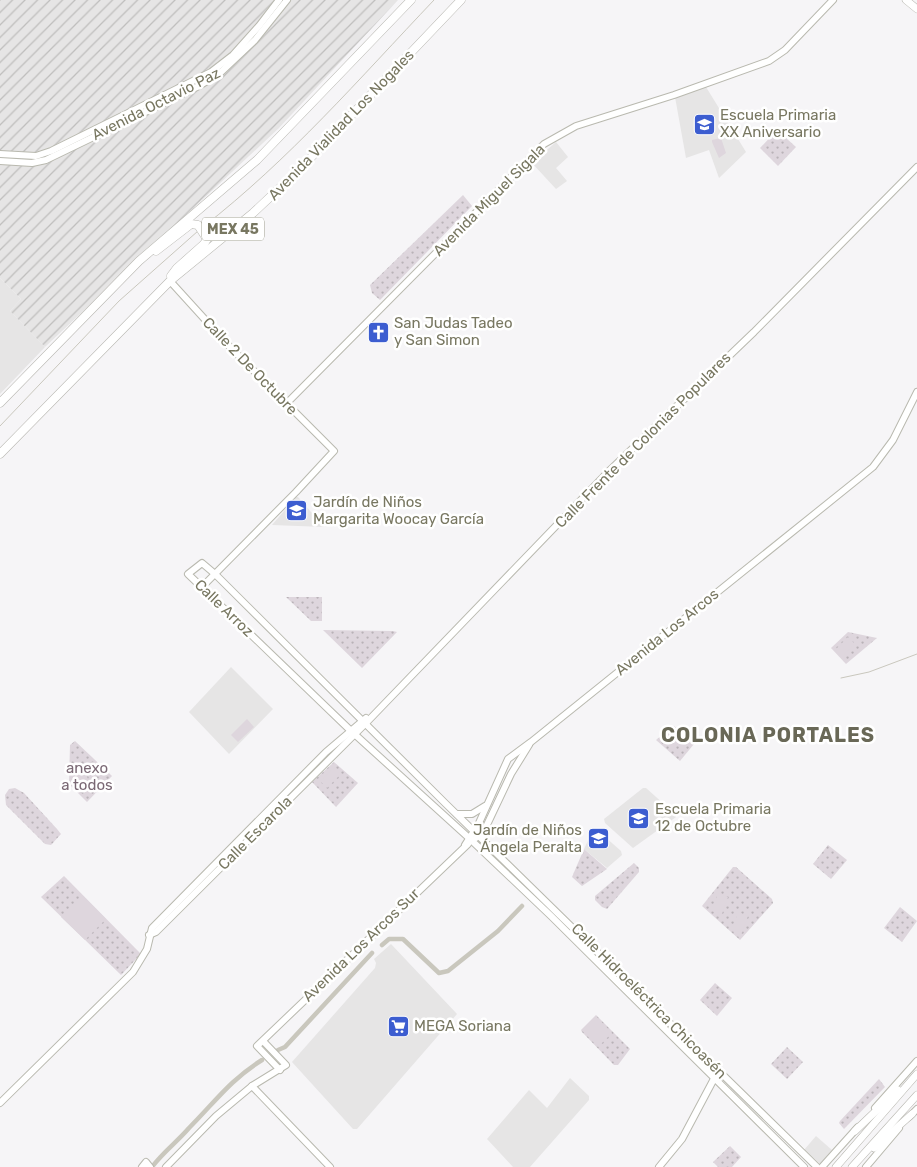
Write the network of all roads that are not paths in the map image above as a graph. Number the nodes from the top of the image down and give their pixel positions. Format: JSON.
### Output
{"nodes":[{"id":1,"x":279,"y":0,"type":"edge"},
{"id":2,"x":287,"y":0,"type":"edge"},
{"id":3,"x":411,"y":0,"type":"edge"},
{"id":4,"x":461,"y":0,"type":"edge"},
{"id":5,"x":833,"y":0,"type":"edge"},
{"id":6,"x":906,"y":0,"type":"edge"},
{"id":7,"x":917,"y":9,"type":"edge"},
{"id":8,"x":0,"y":154,"type":"edge"},
{"id":9,"x":0,"y":161,"type":"edge"},
{"id":10,"x":917,"y":167,"type":"edge"},
{"id":11,"x":138,"y":261,"type":"junction"},
{"id":12,"x":170,"y":281,"type":"junction"},
{"id":13,"x":917,"y":392,"type":"edge"},
{"id":14,"x":0,"y":403,"type":"edge"},
{"id":15,"x":286,"y":404,"type":"junction"},
{"id":16,"x":26,"y":426,"type":"junction"},
{"id":17,"x":0,"y":446,"type":"edge"},
{"id":18,"x":0,"y":454,"type":"edge"},
{"id":19,"x":215,"y":574,"type":"junction"},
{"id":20,"x":202,"y":587,"type":"junction"},
{"id":21,"x":364,"y":721,"type":"junction"},
{"id":22,"x":352,"y":732,"type":"junction"},
{"id":23,"x":531,"y":742,"type":"junction"},
{"id":24,"x":486,"y":805,"type":"junction"},
{"id":25,"x":457,"y":814,"type":"junction"},
{"id":26,"x":477,"y":833,"type":"junction"},
{"id":27,"x":471,"y":840,"type":"junction"},
{"id":28,"x":263,"y":1041,"type":"junction"},
{"id":29,"x":917,"y":1060,"type":"edge"},
{"id":30,"x":283,"y":1068,"type":"junction"},
{"id":31,"x":718,"y":1069,"type":"junction"},
{"id":32,"x":917,"y":1074,"type":"edge"},
{"id":33,"x":714,"y":1078,"type":"junction"},
{"id":34,"x":909,"y":1083,"type":"junction"},
{"id":35,"x":252,"y":1086,"type":"junction"},
{"id":36,"x":917,"y":1095,"type":"edge"},
{"id":37,"x":0,"y":1103,"type":"edge"},
{"id":38,"x":914,"y":1112,"type":"edge"},
{"id":39,"x":855,"y":1131,"type":"junction"},
{"id":40,"x":864,"y":1155,"type":"junction"},
{"id":41,"x":166,"y":1167,"type":"edge"},
{"id":42,"x":330,"y":1167,"type":"edge"},
{"id":43,"x":659,"y":1167,"type":"edge"},
{"id":44,"x":804,"y":1167,"type":"edge"},
{"id":45,"x":817,"y":1167,"type":"edge"},
{"id":46,"x":822,"y":1167,"type":"edge"},
{"id":47,"x":836,"y":1167,"type":"edge"},
{"id":48,"x":852,"y":1167,"type":"edge"},
{"id":49,"x":866,"y":1167,"type":"edge"}],
"edges":[{"from":1,"to":8,"type":"street","name":"Avenida Octavio Paz"},
{"from":2,"to":9,"type":"street","name":"Avenida Octavio Paz"},
{"from":3,"to":11,"type":"highway","number":"MEX 45"},
{"from":4,"to":12,"type":"highway","name":"Avenida Vialidad Los Nogales","number":"MEX 45"},
{"from":5,"to":15,"type":"street","name":"Avenida Miguel Sigala"},
{"from":6,"to":7,"type":"main road"},
{"from":10,"to":21,"type":"street","name":"Calle Frente de Colonias Populares"},
{"from":11,"to":12,"type":"highway"},
{"from":11,"to":14,"type":"highway","number":"MEX 45"},
{"from":12,"to":15,"type":"street","name":"Calle 2 De Octubre"},
{"from":12,"to":16,"type":"highway","name":"Avenida Vialidad Los Nogales","number":"MEX 45"},
{"from":13,"to":23,"type":"street","name":"Avenida Los Arcos"},
{"from":15,"to":19,"type":"street","name":"Calle 2 De Octubre"},
{"from":16,"to":17,"type":"highway"},
{"from":16,"to":18,"type":"highway","name":"Avenida Vialidad Los Nogales","number":"MEX 45"},
{"from":19,"to":20,"type":"street"},
{"from":19,"to":20,"type":"street","name":"Calle Arroz"},
{"from":19,"to":21,"type":"street","name":"Calle Arroz"},
{"from":20,"to":22,"type":"street","name":"Calle Arroz"},
{"from":21,"to":22,"type":"street","name":"Calle Frente de Colonias Populares"},
{"from":21,"to":25,"type":"street","name":"Calle Arroz"},
{"from":22,"to":27,"type":"street","name":"Calle Arroz"},
{"from":22,"to":37,"type":"street","name":"Calle Escarola"},
{"from":23,"to":24,"type":"street","name":"Avenida Los Arcos"},
{"from":23,"to":26,"type":"street","name":"Avenida Los Arcos"},
{"from":24,"to":25,"type":"street"},
{"from":24,"to":26,"type":"street","name":"Avenida Los Arcos"},
{"from":25,"to":26,"type":"street","name":"Calle Arroz"},
{"from":26,"to":27,"type":"street"},
{"from":26,"to":31,"type":"street","name":"Calle Hidroeléctrica Chicoasén"},
{"from":27,"to":28,"type":"street","name":"Avenida Los Arcos Sur"},
{"from":27,"to":33,"type":"street","name":"Calle Hidroeléctrica Chicoasén"},
{"from":28,"to":30,"type":"street"},
{"from":28,"to":30,"type":"street","name":"Avenida Los Arcos Sur"},
{"from":29,"to":39,"type":"street"},
{"from":30,"to":35,"type":"street"},
{"from":31,"to":33,"type":"street"},
{"from":31,"to":45,"type":"street","name":"Calle Hidroeléctrica Chicoasén"},
{"from":32,"to":34,"type":"main road"},
{"from":33,"to":43,"type":"street"},
{"from":33,"to":44,"type":"street","name":"Calle Hidroeléctrica Chicoasén"},
{"from":34,"to":39,"type":"main road"},
{"from":34,"to":47,"type":"main road"},
{"from":35,"to":41,"type":"street"},
{"from":35,"to":42,"type":"street"},
{"from":36,"to":40,"type":"main road"},
{"from":38,"to":40,"type":"main road"},
{"from":38,"to":49,"type":"street"},
{"from":39,"to":46,"type":"street"},
{"from":40,"to":48,"type":"main road"}]}
